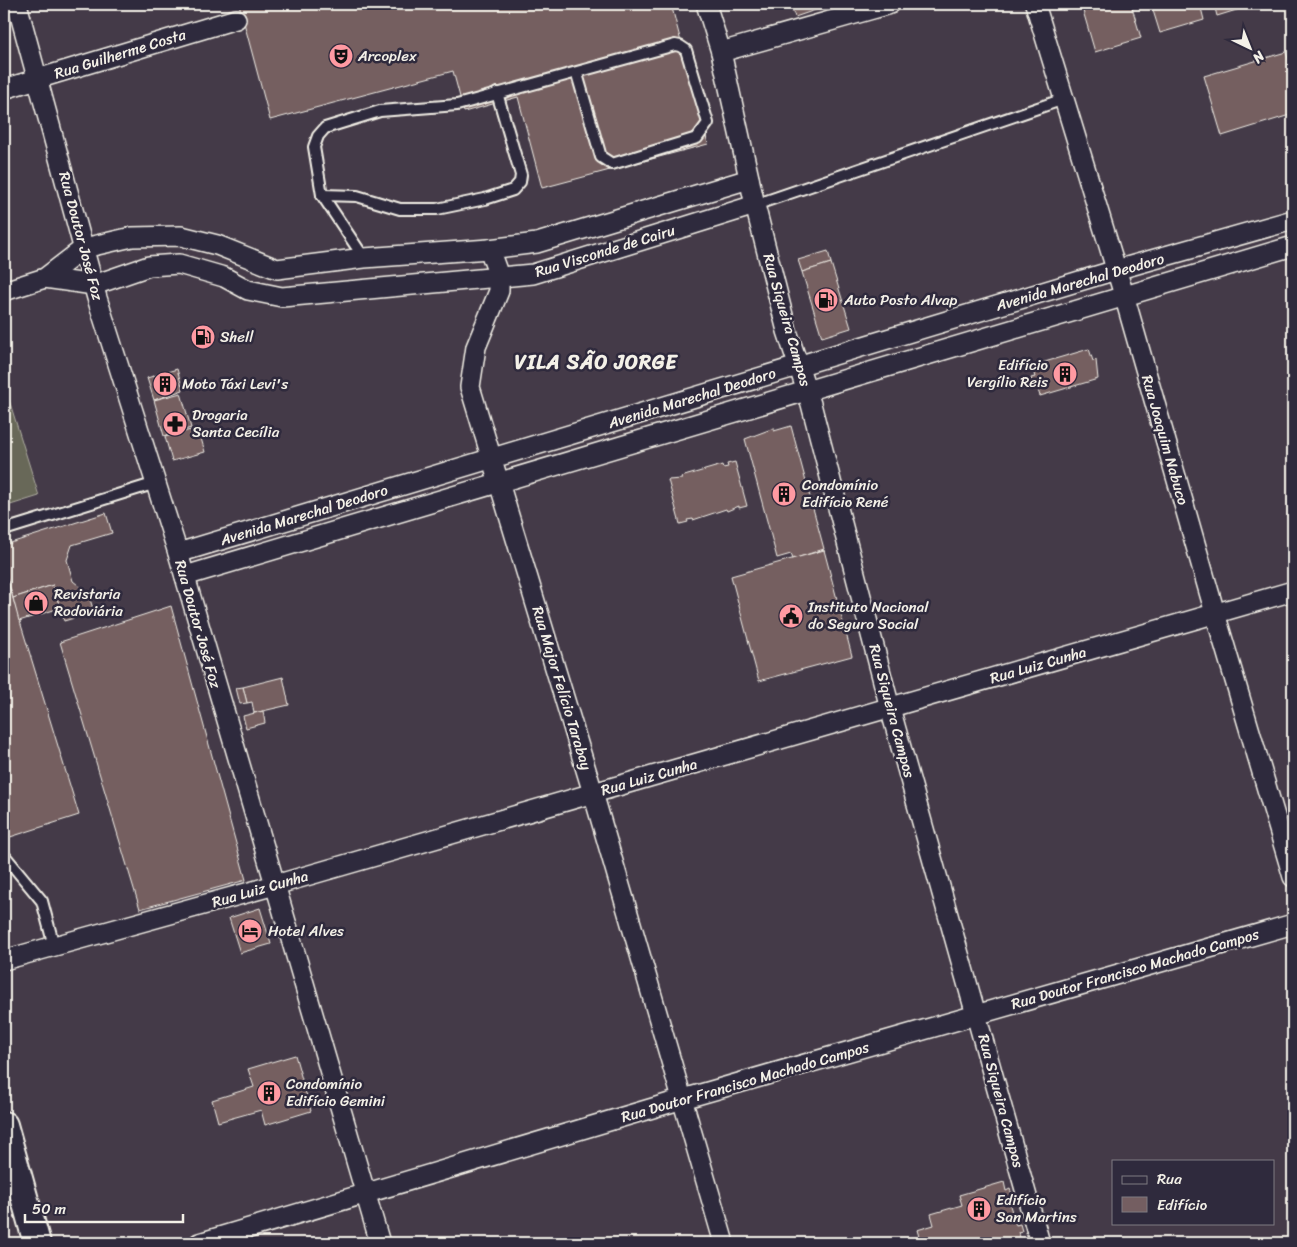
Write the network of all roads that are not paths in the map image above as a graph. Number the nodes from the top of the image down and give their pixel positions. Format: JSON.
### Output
{"nodes":[{"id":1,"x":17,"y":4,"type":"edge"},
{"id":2,"x":706,"y":4,"type":"edge"},
{"id":3,"x":890,"y":4,"type":"edge"},
{"id":4,"x":1035,"y":4,"type":"edge"},
{"id":5,"x":236,"y":19,"type":"dead end"},
{"id":6,"x":721,"y":52,"type":"junction"},
{"id":7,"x":577,"y":74,"type":"junction"},
{"id":8,"x":39,"y":79,"type":"junction"},
{"id":9,"x":4,"y":89,"type":"edge"},
{"id":10,"x":497,"y":93,"type":"junction"},
{"id":11,"x":1064,"y":99,"type":"junction"},
{"id":12,"x":749,"y":179,"type":"junction"},
{"id":13,"x":322,"y":195,"type":"junction"},
{"id":14,"x":755,"y":205,"type":"junction"},
{"id":15,"x":1293,"y":220,"type":"edge"},
{"id":16,"x":1293,"y":246,"type":"edge"},
{"id":17,"x":84,"y":248,"type":"junction"},
{"id":18,"x":489,"y":249,"type":"junction"},
{"id":19,"x":364,"y":258,"type":"junction"},
{"id":20,"x":1116,"y":270,"type":"junction"},
{"id":21,"x":499,"y":276,"type":"junction"},
{"id":22,"x":45,"y":278,"type":"junction"},
{"id":23,"x":94,"y":285,"type":"junction"},
{"id":24,"x":4,"y":291,"type":"edge"},
{"id":25,"x":1124,"y":294,"type":"junction"},
{"id":26,"x":798,"y":366,"type":"junction"},
{"id":27,"x":806,"y":390,"type":"junction"},
{"id":28,"x":493,"y":458,"type":"junction"},
{"id":29,"x":500,"y":482,"type":"junction"},
{"id":30,"x":156,"y":483,"type":"junction"},
{"id":31,"x":4,"y":530,"type":"edge"},
{"id":32,"x":178,"y":553,"type":"junction"},
{"id":33,"x":185,"y":576,"type":"junction"},
{"id":34,"x":1293,"y":591,"type":"edge"},
{"id":35,"x":1215,"y":614,"type":"junction"},
{"id":36,"x":890,"y":708,"type":"junction"},
{"id":37,"x":593,"y":793,"type":"junction"},
{"id":38,"x":4,"y":855,"type":"edge"},
{"id":39,"x":1293,"y":877,"type":"edge"},
{"id":40,"x":275,"y":885,"type":"junction"},
{"id":41,"x":1293,"y":924,"type":"edge"},
{"id":42,"x":54,"y":946,"type":"junction"},
{"id":43,"x":4,"y":960,"type":"edge"},
{"id":44,"x":977,"y":1014,"type":"junction"},
{"id":45,"x":683,"y":1099,"type":"junction"},
{"id":46,"x":4,"y":1125,"type":"edge"},
{"id":47,"x":366,"y":1194,"type":"junction"},
{"id":48,"x":37,"y":1243,"type":"edge"},
{"id":49,"x":199,"y":1243,"type":"edge"},
{"id":50,"x":380,"y":1243,"type":"edge"},
{"id":51,"x":724,"y":1243,"type":"edge"},
{"id":52,"x":1040,"y":1243,"type":"edge"}],
"edges":[{"from":1,"to":8,"type":"street","name":"Rua Doutor José Foz"},
{"from":2,"to":6,"type":"street","name":"Rua Siqueira Campos"},
{"from":3,"to":6,"type":"street"},
{"from":4,"to":11,"type":"street","name":"Rua Joaquim Nabuco"},
{"from":5,"to":8,"type":"street","name":"Rua Guilherme Costa"},
{"from":6,"to":12,"type":"street","name":"Rua Siqueira Campos"},
{"from":7,"to":7,"type":"lane"},
{"from":7,"to":10,"type":"lane"},
{"from":8,"to":9,"type":"street","name":"Rua Guilherme Costa"},
{"from":8,"to":17,"type":"street","name":"Rua Doutor José Foz"},
{"from":10,"to":13,"type":"lane"},
{"from":10,"to":13,"type":"lane"},
{"from":11,"to":14,"type":"lane","name":"Rua Visconde de Cairu"},
{"from":11,"to":20,"type":"street","name":"Rua Joaquim Nabuco"},
{"from":12,"to":14,"type":"street","name":"Rua Siqueira Campos"},
{"from":12,"to":18,"type":"street","name":"Rua Visconde de Cairu"},
{"from":13,"to":19,"type":"lane"},
{"from":14,"to":21,"type":"street","name":"Rua Visconde de Cairu"},
{"from":14,"to":26,"type":"street","name":"Rua Siqueira Campos"},
{"from":15,"to":20,"type":"street","name":"Avenida Marechal Deodoro"},
{"from":16,"to":25,"type":"street","name":"Avenida Marechal Deodoro"},
{"from":17,"to":19,"type":"street","name":"Rua Visconde de Cairu"},
{"from":17,"to":22,"type":"street","name":"Rua Visconde de Cairu"},
{"from":17,"to":23,"type":"street","name":"Rua Doutor José Foz"},
{"from":18,"to":19,"type":"street","name":"Rua Visconde de Cairu"},
{"from":18,"to":21,"type":"street","name":"Rua Major Felício Tarabay"},
{"from":20,"to":25,"type":"street","name":"Rua Joaquim Nabuco"},
{"from":20,"to":26,"type":"street","name":"Avenida Marechal Deodoro"},
{"from":21,"to":23,"type":"street","name":"Rua Visconde de Cairu"},
{"from":21,"to":28,"type":"street","name":"Rua Major Felício Tarabay"},
{"from":22,"to":23,"type":"street","name":"Rua Visconde de Cairu"},
{"from":22,"to":24,"type":"street","name":"Rua Visconde de Cairu"},
{"from":23,"to":30,"type":"street","name":"Rua Doutor José Foz"},
{"from":25,"to":27,"type":"street","name":"Avenida Marechal Deodoro"},
{"from":25,"to":35,"type":"street","name":"Rua Joaquim Nabuco"},
{"from":26,"to":27,"type":"street","name":"Rua Siqueira Campos"},
{"from":26,"to":28,"type":"street","name":"Avenida Marechal Deodoro"},
{"from":27,"to":29,"type":"street","name":"Avenida Marechal Deodoro"},
{"from":27,"to":36,"type":"street","name":"Rua Siqueira Campos"},
{"from":28,"to":29,"type":"street","name":"Rua Major Felício Tarabay"},
{"from":28,"to":32,"type":"street","name":"Avenida Marechal Deodoro"},
{"from":29,"to":33,"type":"street","name":"Avenida Marechal Deodoro"},
{"from":29,"to":37,"type":"street","name":"Rua Major Felício Tarabay"},
{"from":30,"to":31,"type":"lane"},
{"from":30,"to":32,"type":"street","name":"Rua Doutor José Foz"},
{"from":32,"to":33,"type":"street","name":"Rua Doutor José Foz"},
{"from":33,"to":40,"type":"street","name":"Rua Doutor José Foz"},
{"from":34,"to":35,"type":"street","name":"Rua Luiz Cunha"},
{"from":35,"to":36,"type":"street","name":"Rua Luiz Cunha"},
{"from":35,"to":39,"type":"street","name":"Rua Joaquim Nabuco"},
{"from":36,"to":37,"type":"street","name":"Rua Luiz Cunha"},
{"from":36,"to":44,"type":"street","name":"Rua Siqueira Campos"},
{"from":37,"to":40,"type":"street","name":"Rua Luiz Cunha"},
{"from":37,"to":45,"type":"street","name":"Rua Major Felício Tarabay"},
{"from":38,"to":42,"type":"lane"},
{"from":40,"to":42,"type":"street","name":"Rua Luiz Cunha"},
{"from":40,"to":47,"type":"street","name":"Rua Doutor José Foz"},
{"from":41,"to":44,"type":"street","name":"Rua Doutor Francisco Machado Campos"},
{"from":42,"to":43,"type":"street","name":"Rua Luiz Cunha"},
{"from":44,"to":45,"type":"street","name":"Rua Doutor Francisco Machado Campos"},
{"from":44,"to":52,"type":"street","name":"Rua Siqueira Campos"},
{"from":45,"to":47,"type":"street","name":"Rua Doutor Francisco Machado Campos"},
{"from":45,"to":51,"type":"street","name":"Rua Major Felício Tarabay"},
{"from":46,"to":48,"type":"main road"},
{"from":47,"to":49,"type":"street","name":"Rua Doutor Francisco Machado Campos"},
{"from":47,"to":50,"type":"street","name":"Rua Doutor José Foz"}]}
